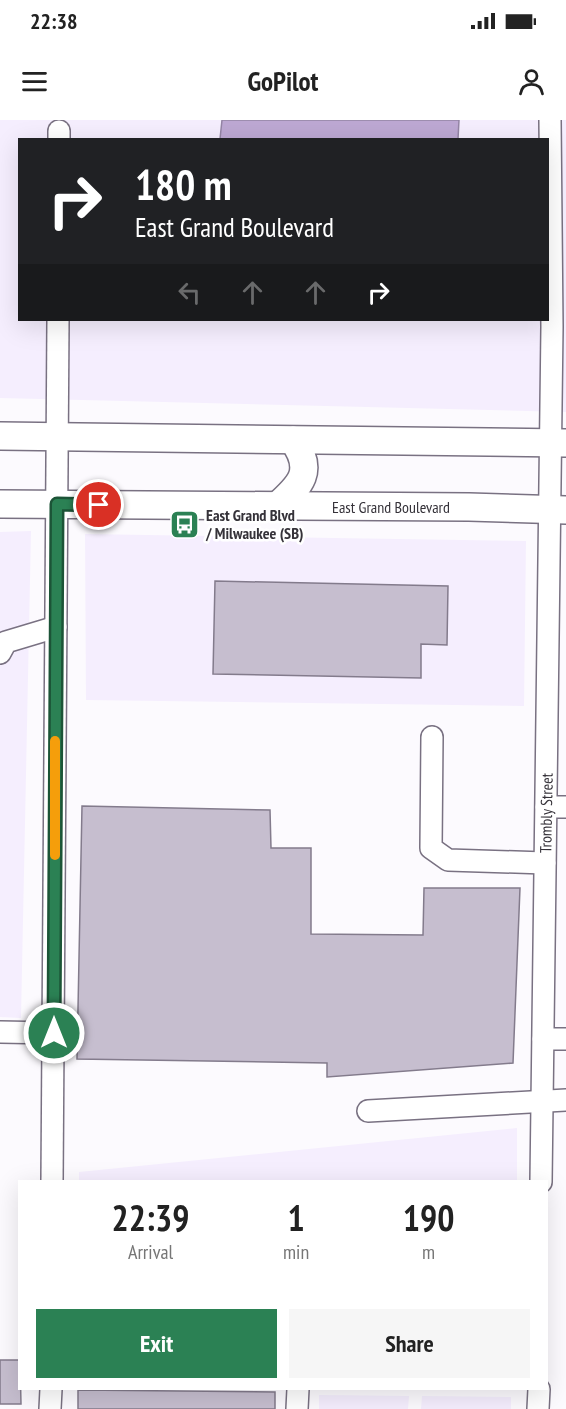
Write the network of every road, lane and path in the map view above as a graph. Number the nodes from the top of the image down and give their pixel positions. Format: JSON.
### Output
{"nodes":[{"id":1,"x":550,"y":120,"type":"edge"},
{"id":2,"x":58,"y":321,"type":"edge"},
{"id":3,"x":0,"y":436,"type":"edge"},
{"id":4,"x":57,"y":437,"type":"junction"},
{"id":5,"x":293,"y":440,"type":"junction"},
{"id":6,"x":558,"y":443,"type":"edge"},
{"id":7,"x":0,"y":504,"type":"edge"},
{"id":8,"x":57,"y":504,"type":"junction"},
{"id":9,"x":276,"y":507,"type":"junction"},
{"id":10,"x":558,"y":510,"type":"edge"},
{"id":11,"x":56,"y":627,"type":"junction"},
{"id":12,"x":0,"y":653,"type":"edge"},
{"id":13,"x":557,"y":683,"type":"edge"},
{"id":14,"x":432,"y":737,"type":"dead end"},
{"id":15,"x":556,"y":807,"type":"edge"},
{"id":16,"x":545,"y":863,"type":"junction"},
{"id":17,"x":0,"y":1032,"type":"edge"},
{"id":18,"x":54,"y":1033,"type":"junction"},
{"id":19,"x":543,"y":1039,"type":"junction"},
{"id":20,"x":566,"y":1039,"type":"edge"},
{"id":21,"x":566,"y":1100,"type":"edge"},
{"id":22,"x":542,"y":1101,"type":"junction"},
{"id":23,"x":368,"y":1111,"type":"dead end"},
{"id":24,"x":52,"y":1180,"type":"edge"},
{"id":25,"x":541,"y":1180,"type":"edge"},
{"id":26,"x":51,"y":1390,"type":"edge"},
{"id":27,"x":297,"y":1390,"type":"edge"},
{"id":28,"x":539,"y":1390,"type":"edge"},
{"id":29,"x":50,"y":1409,"type":"edge"},
{"id":30,"x":297,"y":1409,"type":"edge"},
{"id":31,"x":538,"y":1409,"type":"edge"}],
"edges":[{"from":1,"to":6,"type":"street","name":"Trombly Street"},
{"from":2,"to":4,"type":"street"},
{"from":3,"to":4,"type":"main road"},
{"from":4,"to":5,"type":"main road"},
{"from":4,"to":8,"type":"street"},
{"from":5,"to":6,"type":"main road"},
{"from":5,"to":9,"type":"main road"},
{"from":6,"to":10,"type":"street","name":"Trombly Street"},
{"from":7,"to":8,"type":"main road","name":"East Grand Boulevard"},
{"from":8,"to":9,"type":"main road","name":"East Grand Boulevard"},
{"from":8,"to":11,"type":"street"},
{"from":9,"to":10,"type":"main road","name":"East Grand Boulevard"},
{"from":10,"to":13,"type":"street","name":"Trombly Street"},
{"from":11,"to":12,"type":"street"},
{"from":11,"to":18,"type":"street"},
{"from":13,"to":15,"type":"street","name":"Trombly Street"},
{"from":14,"to":16,"type":"street"},
{"from":15,"to":16,"type":"street","name":"Trombly Street"},
{"from":16,"to":19,"type":"street","name":"Trombly Street"},
{"from":17,"to":18,"type":"street"},
{"from":18,"to":24,"type":"street"},
{"from":19,"to":20,"type":"street"},
{"from":19,"to":22,"type":"street","name":"Trombly Street"},
{"from":21,"to":22,"type":"street"},
{"from":22,"to":23,"type":"street"},
{"from":22,"to":25,"type":"street","name":"Trombly Street"},
{"from":26,"to":29,"type":"street"},
{"from":27,"to":30,"type":"street"},
{"from":28,"to":31,"type":"street"}]}
